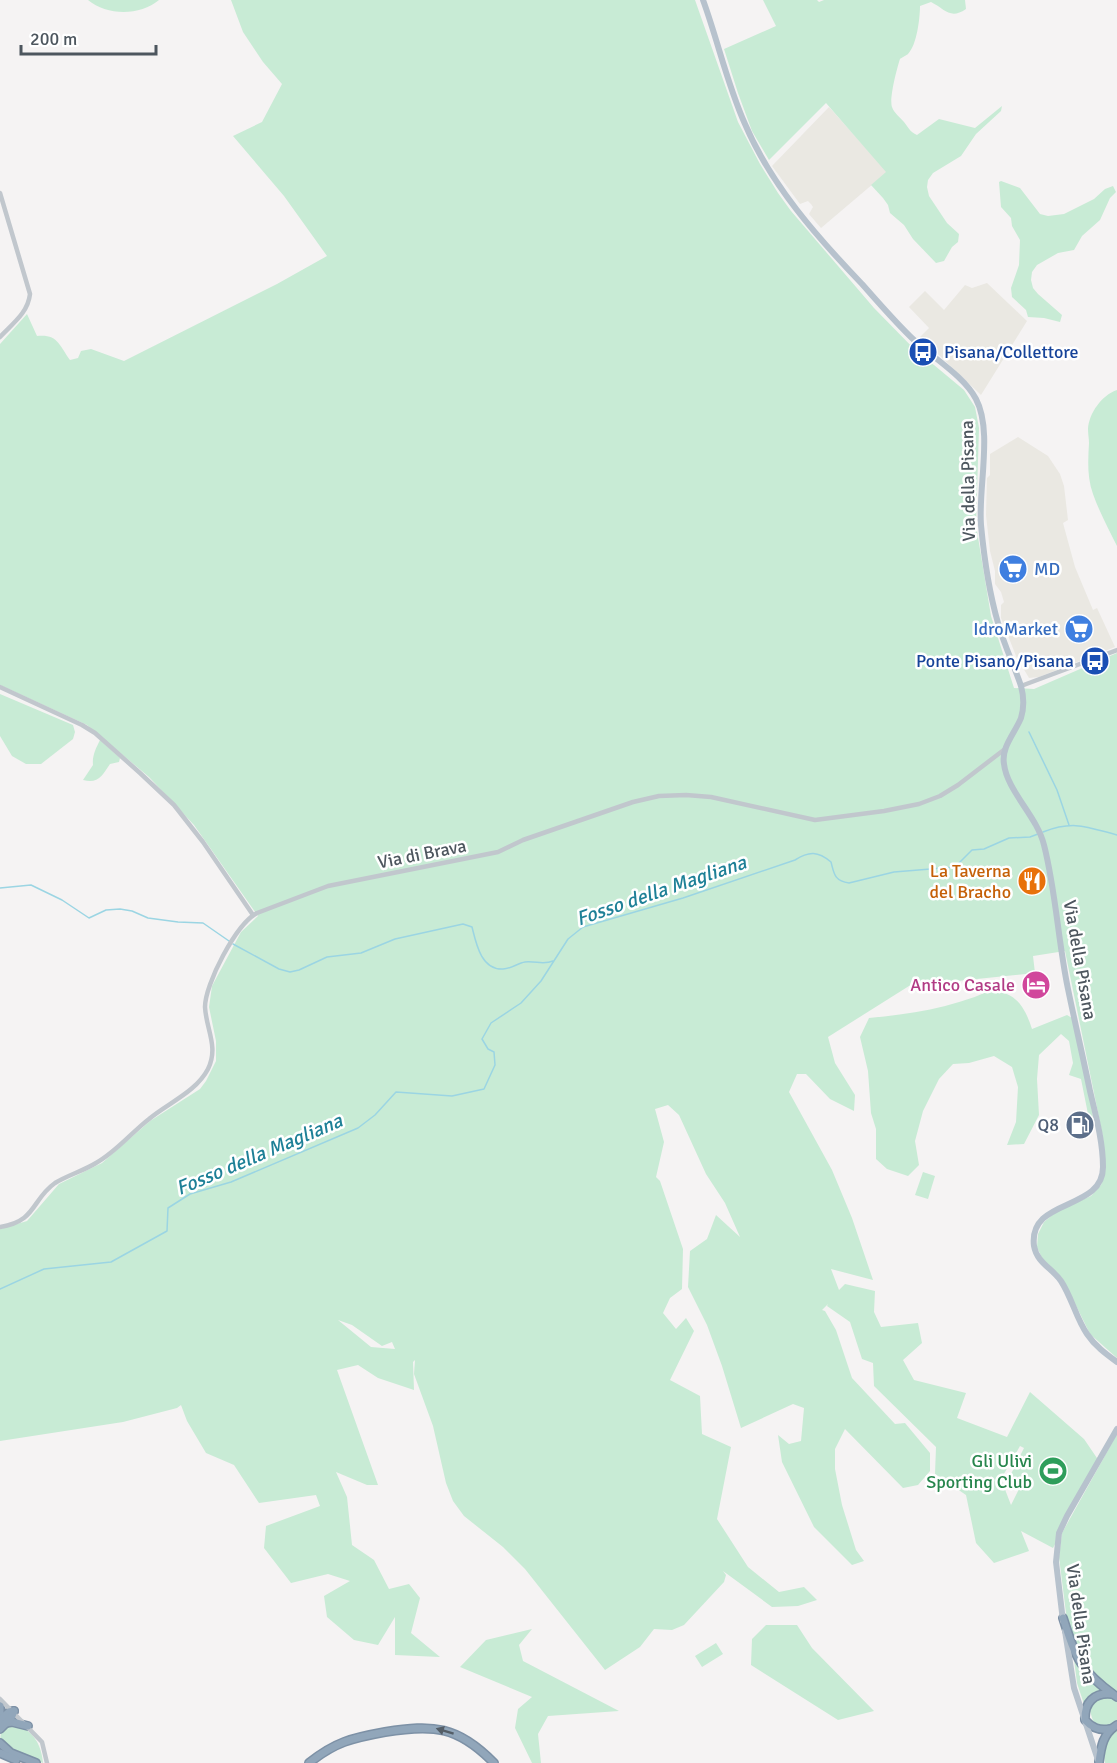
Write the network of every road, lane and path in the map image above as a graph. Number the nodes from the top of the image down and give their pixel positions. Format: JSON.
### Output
{"nodes":[{"id":1,"x":703,"y":0,"type":"edge"},
{"id":2,"x":0,"y":192,"type":"edge"},
{"id":3,"x":0,"y":337,"type":"edge"},
{"id":4,"x":1117,"y":650,"type":"edge"},
{"id":5,"x":0,"y":687,"type":"edge"},
{"id":6,"x":1022,"y":687,"type":"junction"},
{"id":7,"x":1005,"y":749,"type":"junction"},
{"id":8,"x":253,"y":915,"type":"junction"},
{"id":9,"x":0,"y":1227,"type":"edge"},
{"id":10,"x":1117,"y":1362,"type":"edge"},
{"id":11,"x":1117,"y":1429,"type":"edge"},
{"id":12,"x":1063,"y":1618,"type":"junction"},
{"id":13,"x":1115,"y":1696,"type":"edge"},
{"id":14,"x":0,"y":1699,"type":"edge"},
{"id":15,"x":0,"y":1706,"type":"edge"},
{"id":16,"x":14,"y":1711,"type":"junction"},
{"id":17,"x":1086,"y":1720,"type":"junction"},
{"id":18,"x":1,"y":1723,"type":"edge"},
{"id":19,"x":28,"y":1726,"type":"junction"},
{"id":20,"x":1114,"y":1727,"type":"edge"},
{"id":21,"x":0,"y":1743,"type":"edge"},
{"id":22,"x":0,"y":1753,"type":"edge"},
{"id":23,"x":1099,"y":1762,"type":"edge"},
{"id":24,"x":24,"y":1763,"type":"edge"},
{"id":25,"x":36,"y":1763,"type":"edge"},
{"id":26,"x":47,"y":1763,"type":"edge"},
{"id":27,"x":309,"y":1763,"type":"edge"},
{"id":28,"x":494,"y":1763,"type":"edge"}],
"edges":[{"from":1,"to":6,"type":"main road","name":"Via della Pisana"},
{"from":2,"to":3,"type":"street"},
{"from":4,"to":6,"type":"street"},
{"from":5,"to":8,"type":"street"},
{"from":6,"to":7,"type":"main road","name":"Via della Pisana"},
{"from":7,"to":8,"type":"street","name":"Via di Brava"},
{"from":7,"to":10,"type":"main road","name":"Via della Pisana"},
{"from":8,"to":9,"type":"street","name":"Via di Brava"},
{"from":11,"to":12,"type":"main road","name":"Via della Pisana"},
{"from":12,"to":13,"type":"highway"},
{"from":12,"to":17,"type":"main road","name":"Via della Pisana"},
{"from":13,"to":17,"type":"highway"},
{"from":14,"to":16,"type":"street"},
{"from":15,"to":18,"type":"highway"},
{"from":16,"to":18,"type":"highway"},
{"from":16,"to":19,"type":"street"},
{"from":17,"to":20,"type":"highway"},
{"from":17,"to":23,"type":"main road","name":"Via della Pisana"},
{"from":18,"to":19,"type":"highway"},
{"from":19,"to":26,"type":"street"},
{"from":20,"to":23,"type":"highway"},
{"from":21,"to":25,"type":"highway"},
{"from":22,"to":24,"type":"highway"},
{"from":28,"to":27,"type":"highway","one_way":true}]}
